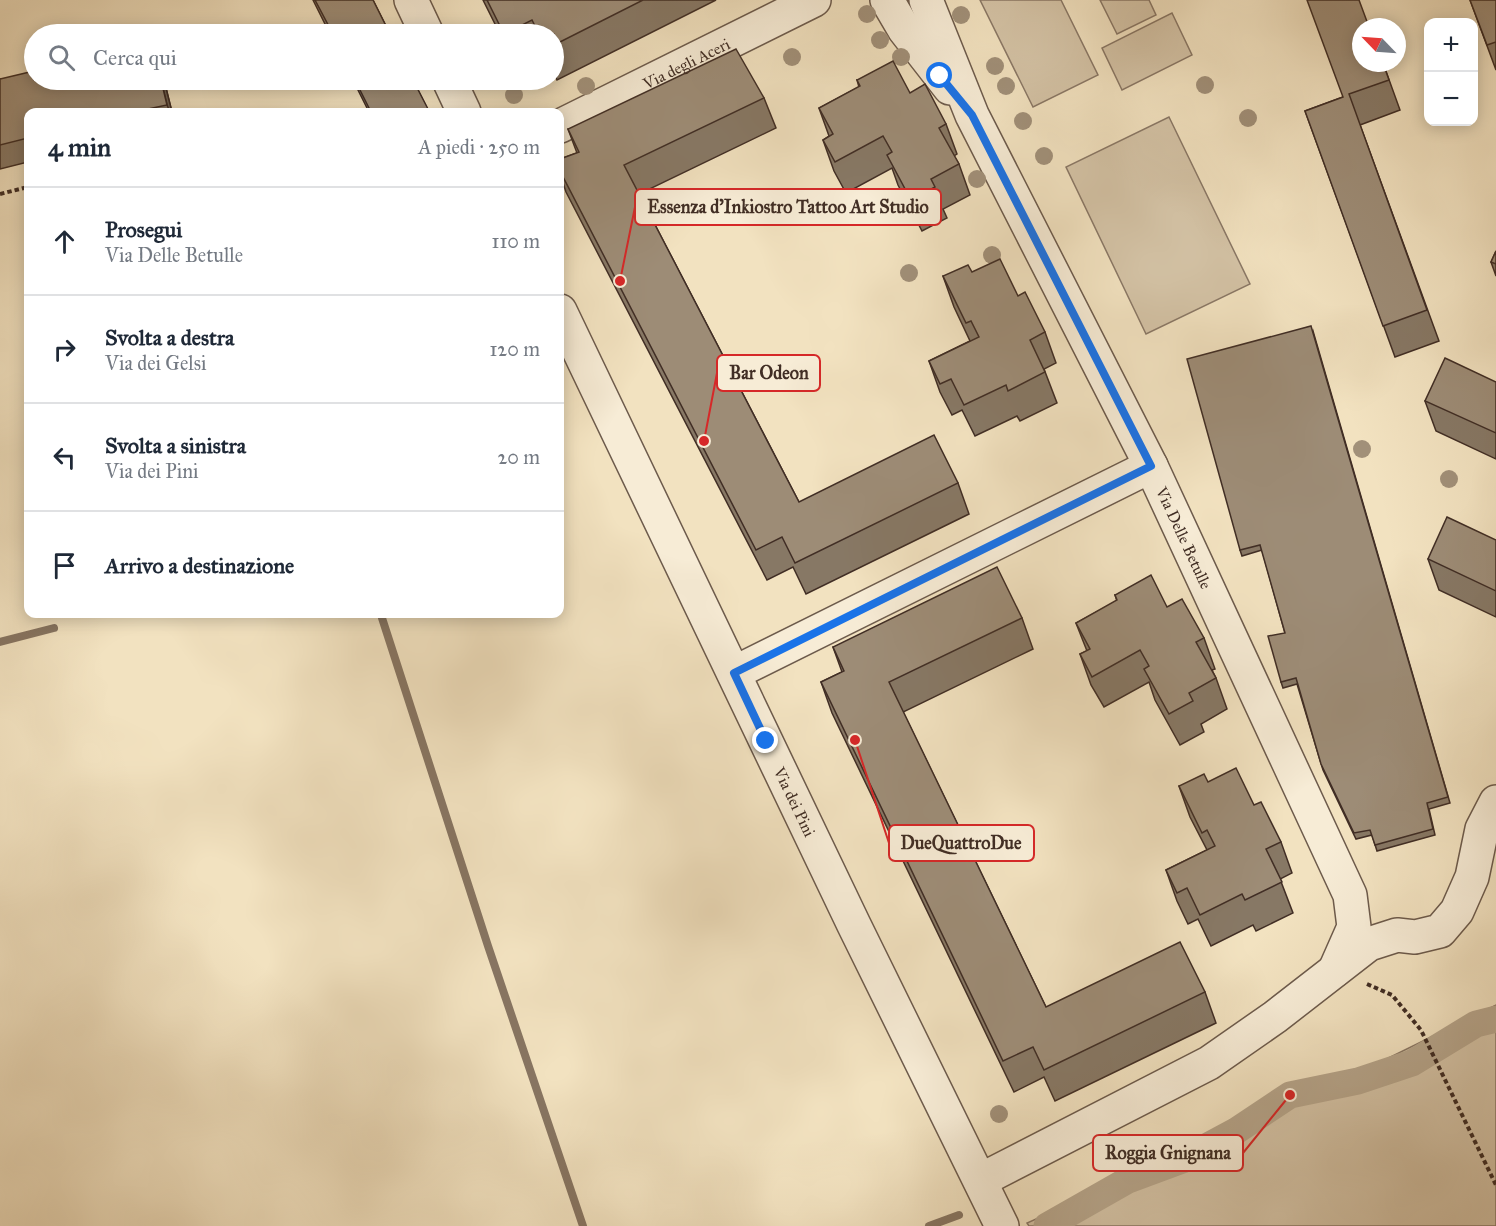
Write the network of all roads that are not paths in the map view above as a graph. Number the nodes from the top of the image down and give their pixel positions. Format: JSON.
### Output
{"nodes":[{"id":1,"x":411,"y":0,"type":"edge"},
{"id":2,"x":814,"y":0,"type":"edge"},
{"id":3,"x":886,"y":0,"type":"edge"},
{"id":4,"x":926,"y":0,"type":"edge"},
{"id":5,"x":422,"y":24,"type":"edge"},
{"id":6,"x":461,"y":90,"type":"edge"},
{"id":7,"x":473,"y":100,"type":"edge"},
{"id":8,"x":972,"y":115,"type":"junction"},
{"id":9,"x":564,"y":124,"type":"edge"},
{"id":10,"x":564,"y":319,"type":"edge"},
{"id":11,"x":1151,"y":466,"type":"junction"},
{"id":12,"x":734,"y":673,"type":"junction"},
{"id":13,"x":1496,"y":802,"type":"edge"},
{"id":14,"x":1335,"y":970,"type":"junction"},
{"id":15,"x":981,"y":1180,"type":"junction"},
{"id":16,"x":1002,"y":1226,"type":"edge"}],
"edges":[{"from":1,"to":5,"type":"street"},
{"from":2,"to":9,"type":"street","name":"Via degli Aceri"},
{"from":3,"to":8,"type":"street","name":"Via Delle Betulle"},
{"from":4,"to":8,"type":"street","name":"Via Delle Betulle"},
{"from":6,"to":7,"type":"street"},
{"from":8,"to":11,"type":"street","name":"Via Delle Betulle"},
{"from":10,"to":12,"type":"street","name":"Via dei Pini"},
{"from":11,"to":12,"type":"street"},
{"from":11,"to":14,"type":"street","name":"Via Delle Betulle"},
{"from":12,"to":15,"type":"street","name":"Via dei Pini"},
{"from":13,"to":14,"type":"street"},
{"from":14,"to":15,"type":"street"},
{"from":15,"to":16,"type":"street","name":"Via dei Pini"}]}
